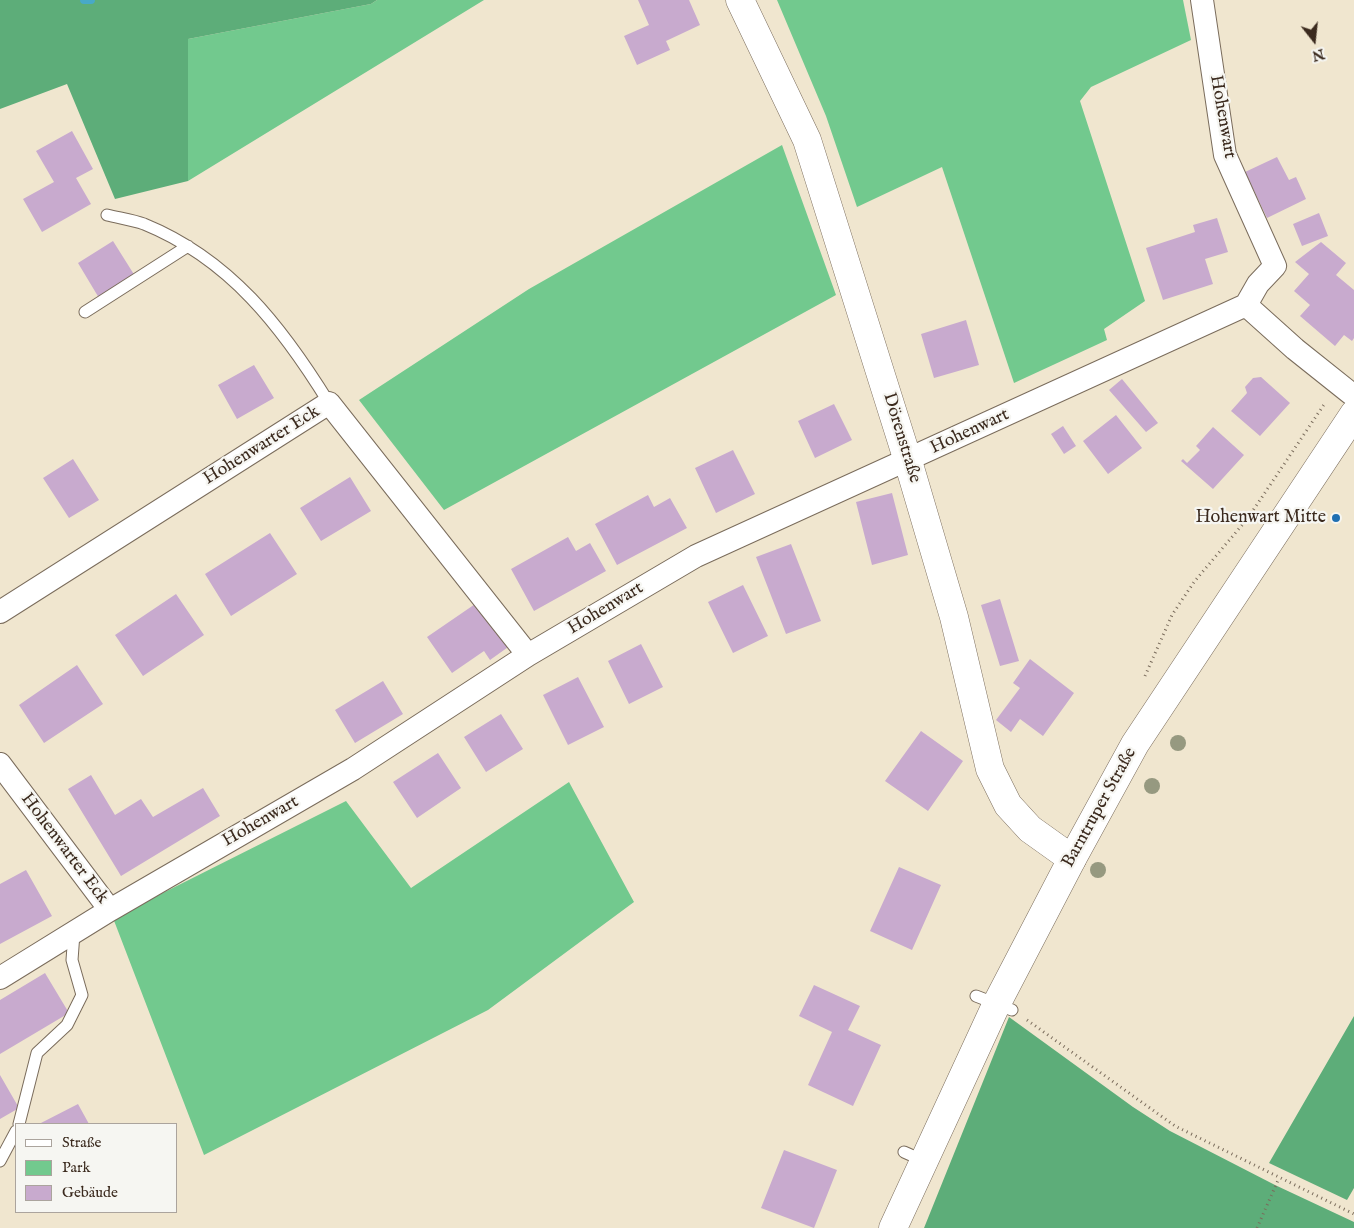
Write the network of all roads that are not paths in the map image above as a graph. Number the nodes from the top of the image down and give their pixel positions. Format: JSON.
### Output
{"nodes":[{"id":1,"x":740,"y":0,"type":"edge"},
{"id":2,"x":1202,"y":0,"type":"edge"},
{"id":3,"x":107,"y":215,"type":"dead end"},
{"id":4,"x":188,"y":246,"type":"junction"},
{"id":5,"x":1246,"y":305,"type":"junction"},
{"id":6,"x":84,"y":312,"type":"dead end"},
{"id":7,"x":1354,"y":396,"type":"edge"},
{"id":8,"x":329,"y":403,"type":"junction"},
{"id":9,"x":1354,"y":414,"type":"edge"},
{"id":10,"x":908,"y":461,"type":"junction"},
{"id":11,"x":0,"y":612,"type":"edge"},
{"id":12,"x":528,"y":655,"type":"junction"},
{"id":13,"x":0,"y":764,"type":"edge"},
{"id":14,"x":1072,"y":859,"type":"junction"},
{"id":15,"x":110,"y":910,"type":"junction"},
{"id":16,"x":74,"y":933,"type":"junction"},
{"id":17,"x":0,"y":978,"type":"edge"},
{"id":18,"x":19,"y":1123,"type":"edge"},
{"id":19,"x":15,"y":1133,"type":"edge"},
{"id":20,"x":0,"y":1160,"type":"edge"},
{"id":21,"x":893,"y":1228,"type":"edge"}],
"edges":[{"from":1,"to":10,"type":"main road","name":"Dörenstraße"},
{"from":2,"to":5,"type":"street","name":"Hohenwart"},
{"from":3,"to":4,"type":"lane"},
{"from":4,"to":6,"type":"lane"},
{"from":4,"to":8,"type":"lane"},
{"from":5,"to":7,"type":"street"},
{"from":5,"to":10,"type":"street","name":"Hohenwart"},
{"from":8,"to":11,"type":"street","name":"Hohenwarter Eck"},
{"from":8,"to":12,"type":"street","name":"Hohenwarter Eck"},
{"from":9,"to":14,"type":"main road","name":"Barntruper Straße"},
{"from":10,"to":12,"type":"street","name":"Hohenwart"},
{"from":10,"to":14,"type":"main road","name":"Dörenstraße"},
{"from":12,"to":15,"type":"street","name":"Hohenwart"},
{"from":13,"to":15,"type":"street","name":"Hohenwarter Eck"},
{"from":14,"to":21,"type":"main road","name":"Barntruper Straße"},
{"from":15,"to":16,"type":"street","name":"Hohenwart"},
{"from":16,"to":17,"type":"street","name":"Hohenwart"},
{"from":16,"to":18,"type":"lane"},
{"from":19,"to":20,"type":"lane"}]}
